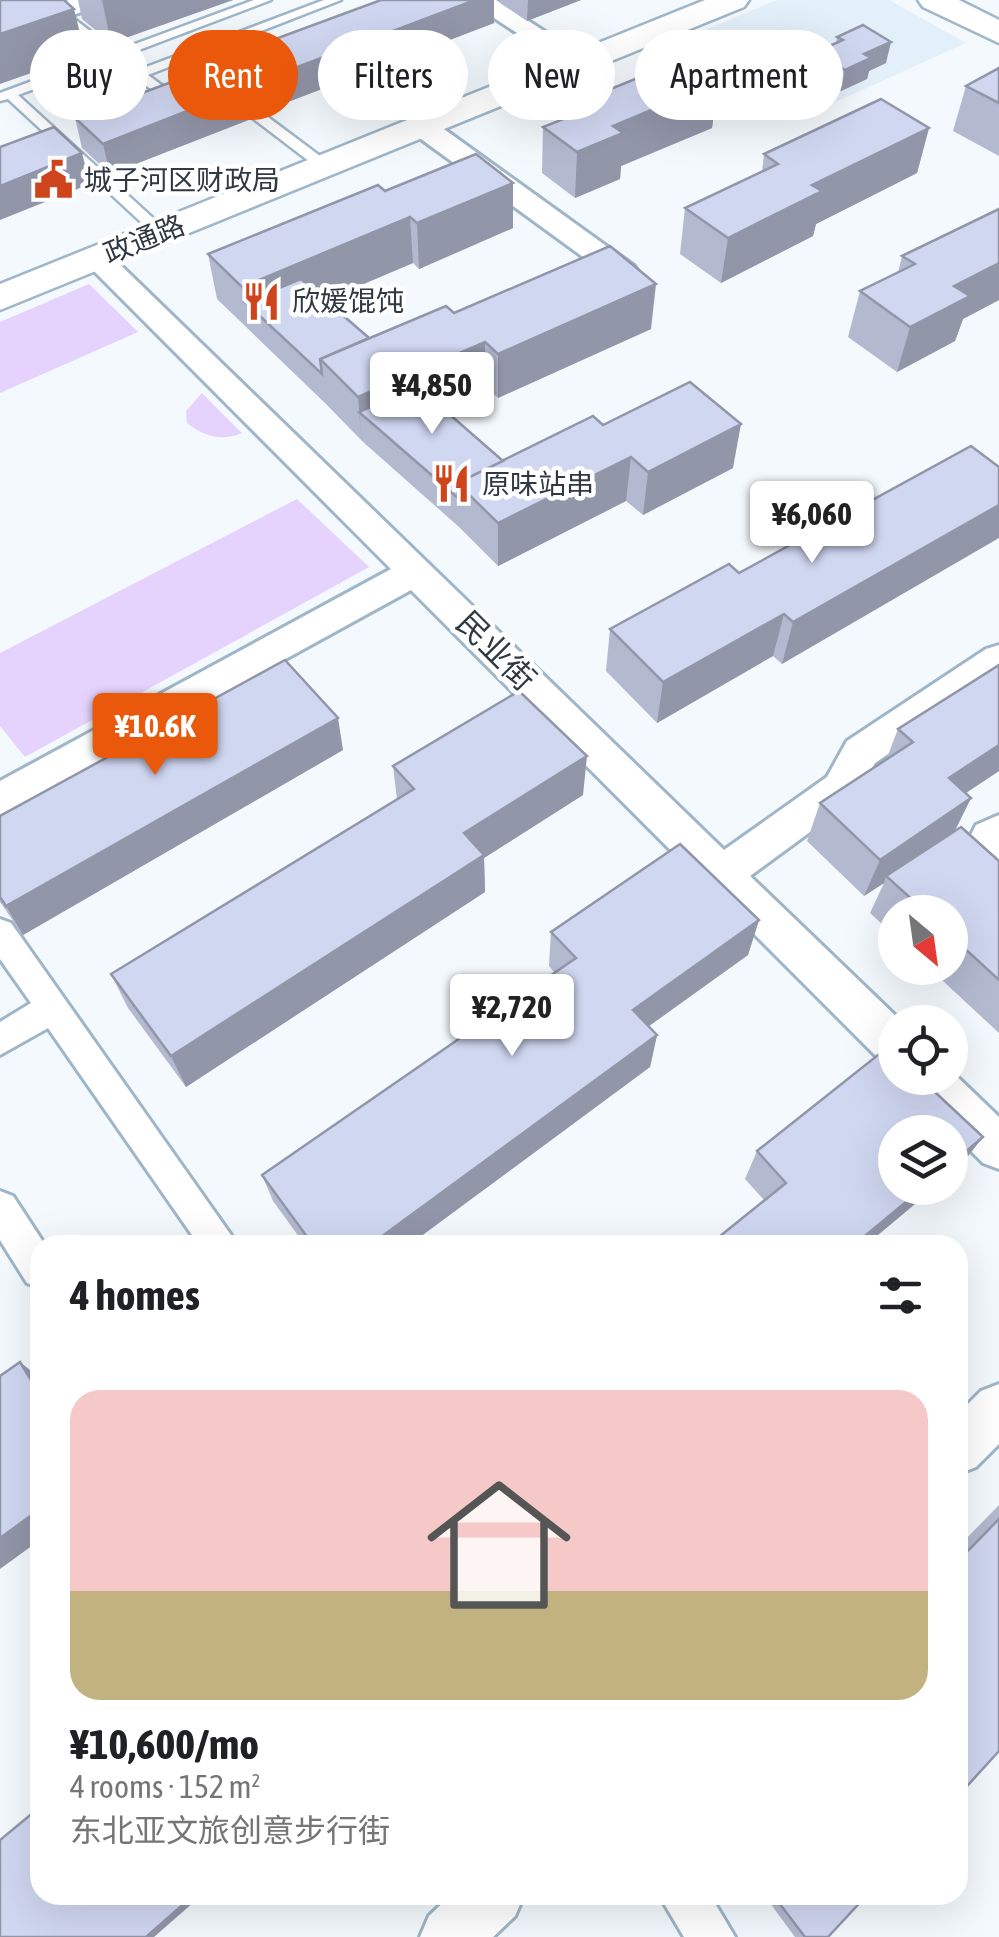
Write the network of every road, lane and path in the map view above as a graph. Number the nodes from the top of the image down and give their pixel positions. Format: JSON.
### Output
{"nodes":[{"id":1,"x":93,"y":0,"type":"edge"},
{"id":2,"x":265,"y":0,"type":"edge"},
{"id":3,"x":335,"y":0,"type":"edge"},
{"id":4,"x":479,"y":0,"type":"edge"},
{"id":5,"x":734,"y":0,"type":"edge"},
{"id":6,"x":934,"y":0,"type":"edge"},
{"id":7,"x":58,"y":12,"type":"junction"},
{"id":8,"x":81,"y":30,"type":"edge"},
{"id":9,"x":527,"y":30,"type":"edge"},
{"id":10,"x":0,"y":32,"type":"edge"},
{"id":11,"x":999,"y":33,"type":"edge"},
{"id":12,"x":148,"y":43,"type":"edge"},
{"id":13,"x":615,"y":48,"type":"edge"},
{"id":14,"x":148,"y":71,"type":"edge"},
{"id":15,"x":30,"y":87,"type":"edge"},
{"id":16,"x":5,"y":96,"type":"edge"},
{"id":17,"x":488,"y":97,"type":"edge"},
{"id":18,"x":168,"y":98,"type":"edge"},
{"id":19,"x":148,"y":106,"type":"edge"},
{"id":20,"x":265,"y":120,"type":"edge"},
{"id":21,"x":420,"y":124,"type":"junction"},
{"id":22,"x":77,"y":132,"type":"edge"},
{"id":23,"x":59,"y":139,"type":"junction"},
{"id":24,"x":44,"y":145,"type":"edge"},
{"id":25,"x":323,"y":165,"type":"junction"},
{"id":26,"x":160,"y":232,"type":"junction"},
{"id":27,"x":97,"y":258,"type":"junction"},
{"id":28,"x":624,"y":272,"type":"edge"},
{"id":29,"x":0,"y":298,"type":"edge"},
{"id":30,"x":415,"y":572,"type":"junction"},
{"id":31,"x":999,"y":659,"type":"edge"},
{"id":32,"x":0,"y":800,"type":"edge"},
{"id":33,"x":999,"y":832,"type":"edge"},
{"id":34,"x":999,"y":846,"type":"edge"},
{"id":35,"x":722,"y":874,"type":"junction"},
{"id":36,"x":0,"y":934,"type":"edge"},
{"id":37,"x":52,"y":1008,"type":"junction"},
{"id":38,"x":878,"y":1028,"type":"edge"},
{"id":39,"x":0,"y":1040,"type":"edge"},
{"id":40,"x":945,"y":1095,"type":"edge"},
{"id":41,"x":999,"y":1148,"type":"edge"},
{"id":42,"x":0,"y":1208,"type":"edge"},
{"id":43,"x":213,"y":1235,"type":"edge"},
{"id":44,"x":30,"y":1254,"type":"edge"},
{"id":45,"x":999,"y":1409,"type":"edge"},
{"id":46,"x":968,"y":1438,"type":"edge"},
{"id":47,"x":689,"y":1905,"type":"edge"},
{"id":48,"x":712,"y":1937,"type":"edge"}],
"edges":[{"from":1,"to":7,"type":"street"},
{"from":2,"to":12,"type":"lane"},
{"from":3,"to":14,"type":"lane"},
{"from":4,"to":9,"type":"street"},
{"from":5,"to":13,"type":"main road","name":"政通路"},
{"from":6,"to":11,"type":"main road"},
{"from":7,"to":8,"type":"lane"},
{"from":7,"to":10,"type":"street"},
{"from":15,"to":16,"type":"lane"},
{"from":16,"to":23,"type":"lane"},
{"from":17,"to":21,"type":"main road","name":"政通路"},
{"from":18,"to":19,"type":"lane"},
{"from":20,"to":25,"type":"lane"},
{"from":21,"to":25,"type":"main road","name":"政通路"},
{"from":21,"to":28,"type":"street"},
{"from":22,"to":23,"type":"lane"},
{"from":23,"to":24,"type":"lane"},
{"from":23,"to":26,"type":"lane"},
{"from":25,"to":26,"type":"main road","name":"政通路"},
{"from":26,"to":27,"type":"main road","name":"政通路"},
{"from":27,"to":29,"type":"main road","name":"政通路"},
{"from":27,"to":30,"type":"street","name":"民业街"},
{"from":30,"to":32,"type":"street"},
{"from":30,"to":35,"type":"street","name":"民业街"},
{"from":31,"to":35,"type":"street"},
{"from":33,"to":34,"type":"street"},
{"from":35,"to":38,"type":"street","name":"民业街"},
{"from":36,"to":37,"type":"street"},
{"from":37,"to":39,"type":"street"},
{"from":37,"to":43,"type":"street"},
{"from":40,"to":41,"type":"street"},
{"from":42,"to":44,"type":"street"},
{"from":45,"to":46,"type":"street"},
{"from":47,"to":48,"type":"street"}]}
